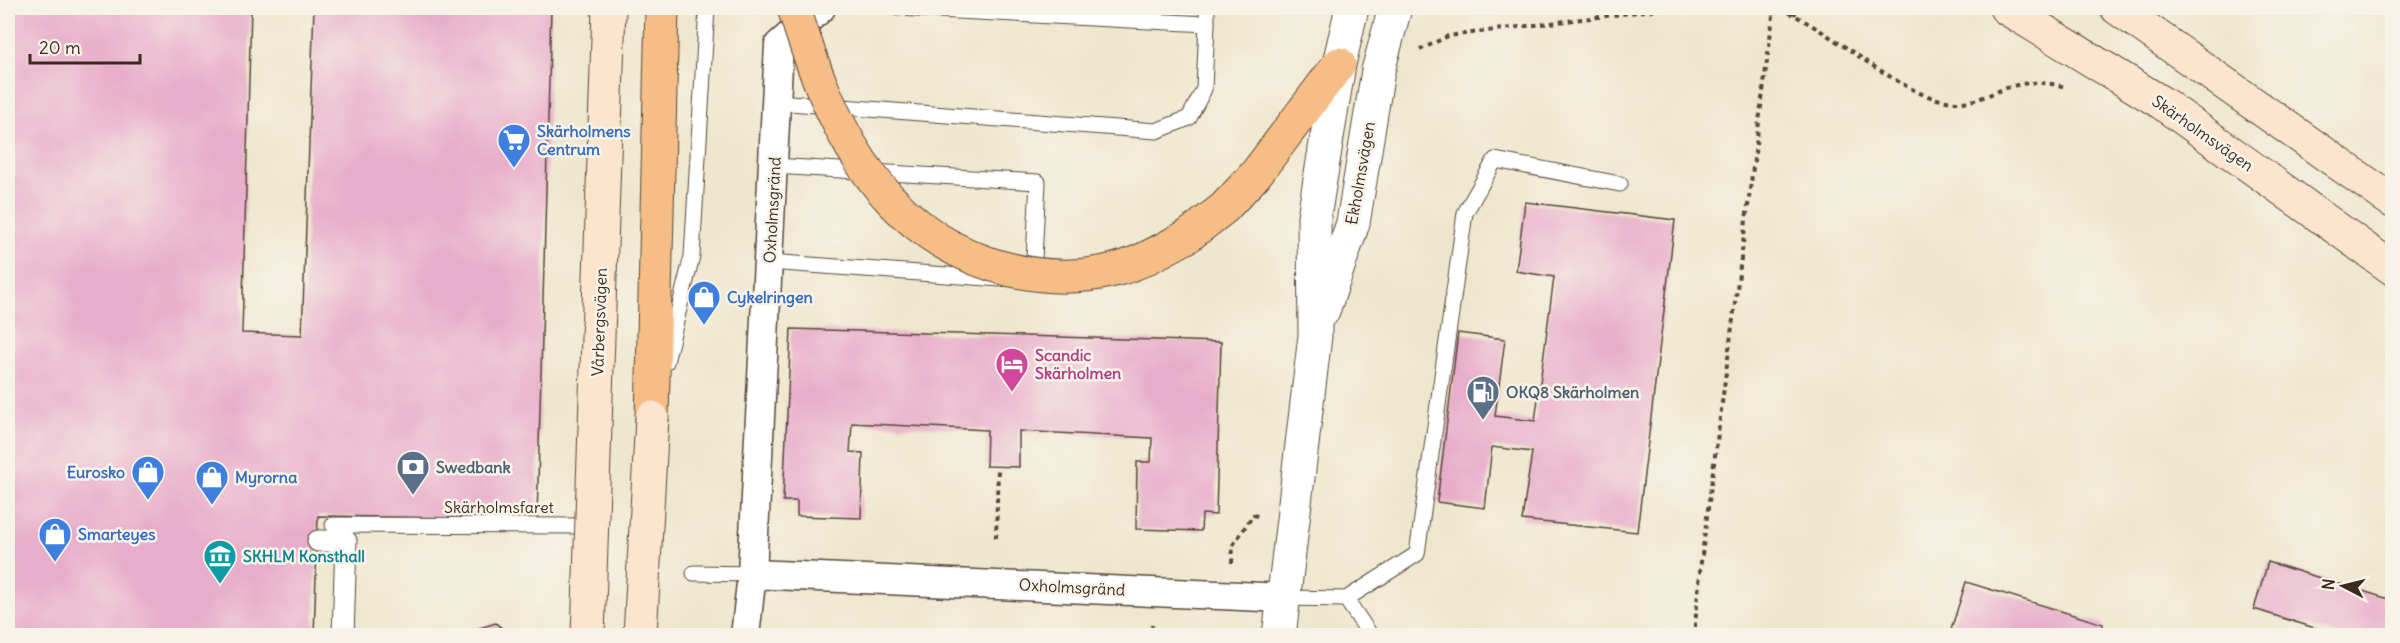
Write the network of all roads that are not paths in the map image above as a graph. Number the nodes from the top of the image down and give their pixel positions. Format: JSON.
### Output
{"nodes":[{"id":1,"x":609,"y":8,"type":"edge"},
{"id":2,"x":662,"y":8,"type":"edge"},
{"id":3,"x":707,"y":8,"type":"edge"},
{"id":4,"x":794,"y":8,"type":"edge"},
{"id":5,"x":821,"y":8,"type":"edge"},
{"id":6,"x":898,"y":8,"type":"edge"},
{"id":7,"x":1207,"y":8,"type":"edge"},
{"id":8,"x":1352,"y":8,"type":"edge"},
{"id":9,"x":1395,"y":8,"type":"edge"},
{"id":10,"x":2006,"y":8,"type":"edge"},
{"id":11,"x":2117,"y":8,"type":"edge"},
{"id":12,"x":1207,"y":24,"type":"junction"},
{"id":13,"x":1339,"y":64,"type":"junction"},
{"id":14,"x":777,"y":102,"type":"junction"},
{"id":15,"x":774,"y":166,"type":"junction"},
{"id":16,"x":1620,"y":184,"type":"dead end"},
{"id":17,"x":2392,"y":201,"type":"edge"},
{"id":18,"x":769,"y":262,"type":"junction"},
{"id":19,"x":2392,"y":268,"type":"edge"},
{"id":20,"x":1315,"y":336,"type":"junction"},
{"id":21,"x":652,"y":418,"type":"junction"},
{"id":22,"x":333,"y":525,"type":"dead end"},
{"id":23,"x":593,"y":526,"type":"junction"},
{"id":24,"x":318,"y":540,"type":"dead end"},
{"id":25,"x":694,"y":573,"type":"dead end"},
{"id":26,"x":752,"y":574,"type":"junction"},
{"id":27,"x":1284,"y":598,"type":"junction"},
{"id":28,"x":1346,"y":599,"type":"junction"},
{"id":29,"x":343,"y":636,"type":"edge"},
{"id":30,"x":588,"y":636,"type":"edge"},
{"id":31,"x":640,"y":636,"type":"edge"},
{"id":32,"x":745,"y":636,"type":"edge"},
{"id":33,"x":1279,"y":636,"type":"edge"},
{"id":34,"x":1371,"y":636,"type":"edge"}],
"edges":[{"from":1,"to":23,"type":"main road","name":"Vårbergsvägen","bridge":true},
{"from":2,"to":21,"type":"highway"},
{"from":3,"to":21,"type":"lane"},
{"from":4,"to":13,"type":"highway","bridge":true},
{"from":5,"to":14,"type":"street","name":"Oxholmsgränd"},
{"from":6,"to":12,"type":"lane"},
{"from":7,"to":12,"type":"lane"},
{"from":8,"to":13,"type":"street","name":"Ekholmsvägen"},
{"from":9,"to":20,"type":"street","name":"Ekholmsvägen"},
{"from":10,"to":19,"type":"main road","name":"Skärholmsvägen"},
{"from":11,"to":17,"type":"main road"},
{"from":12,"to":14,"type":"lane"},
{"from":13,"to":20,"type":"street","name":"Ekholmsvägen"},
{"from":14,"to":15,"type":"street","name":"Oxholmsgränd"},
{"from":15,"to":18,"type":"street","name":"Oxholmsgränd"},
{"from":15,"to":18,"type":"lane"},
{"from":16,"to":28,"type":"lane"},
{"from":18,"to":26,"type":"street","name":"Oxholmsgränd"},
{"from":20,"to":27,"type":"street","name":"Ekholmsvägen"},
{"from":21,"to":31,"type":"main road","bridge":true},
{"from":22,"to":23,"type":"lane","name":"Skärholmsfaret"},
{"from":23,"to":30,"type":"main road","name":"Vårbergsvägen","bridge":true},
{"from":24,"to":29,"type":"street"},
{"from":25,"to":26,"type":"lane"},
{"from":26,"to":27,"type":"street","name":"Oxholmsgränd"},
{"from":26,"to":32,"type":"street","name":"Oxholmsgränd"},
{"from":27,"to":28,"type":"lane"},
{"from":27,"to":33,"type":"street","name":"Ekholmsvägen"},
{"from":28,"to":34,"type":"lane"}]}
